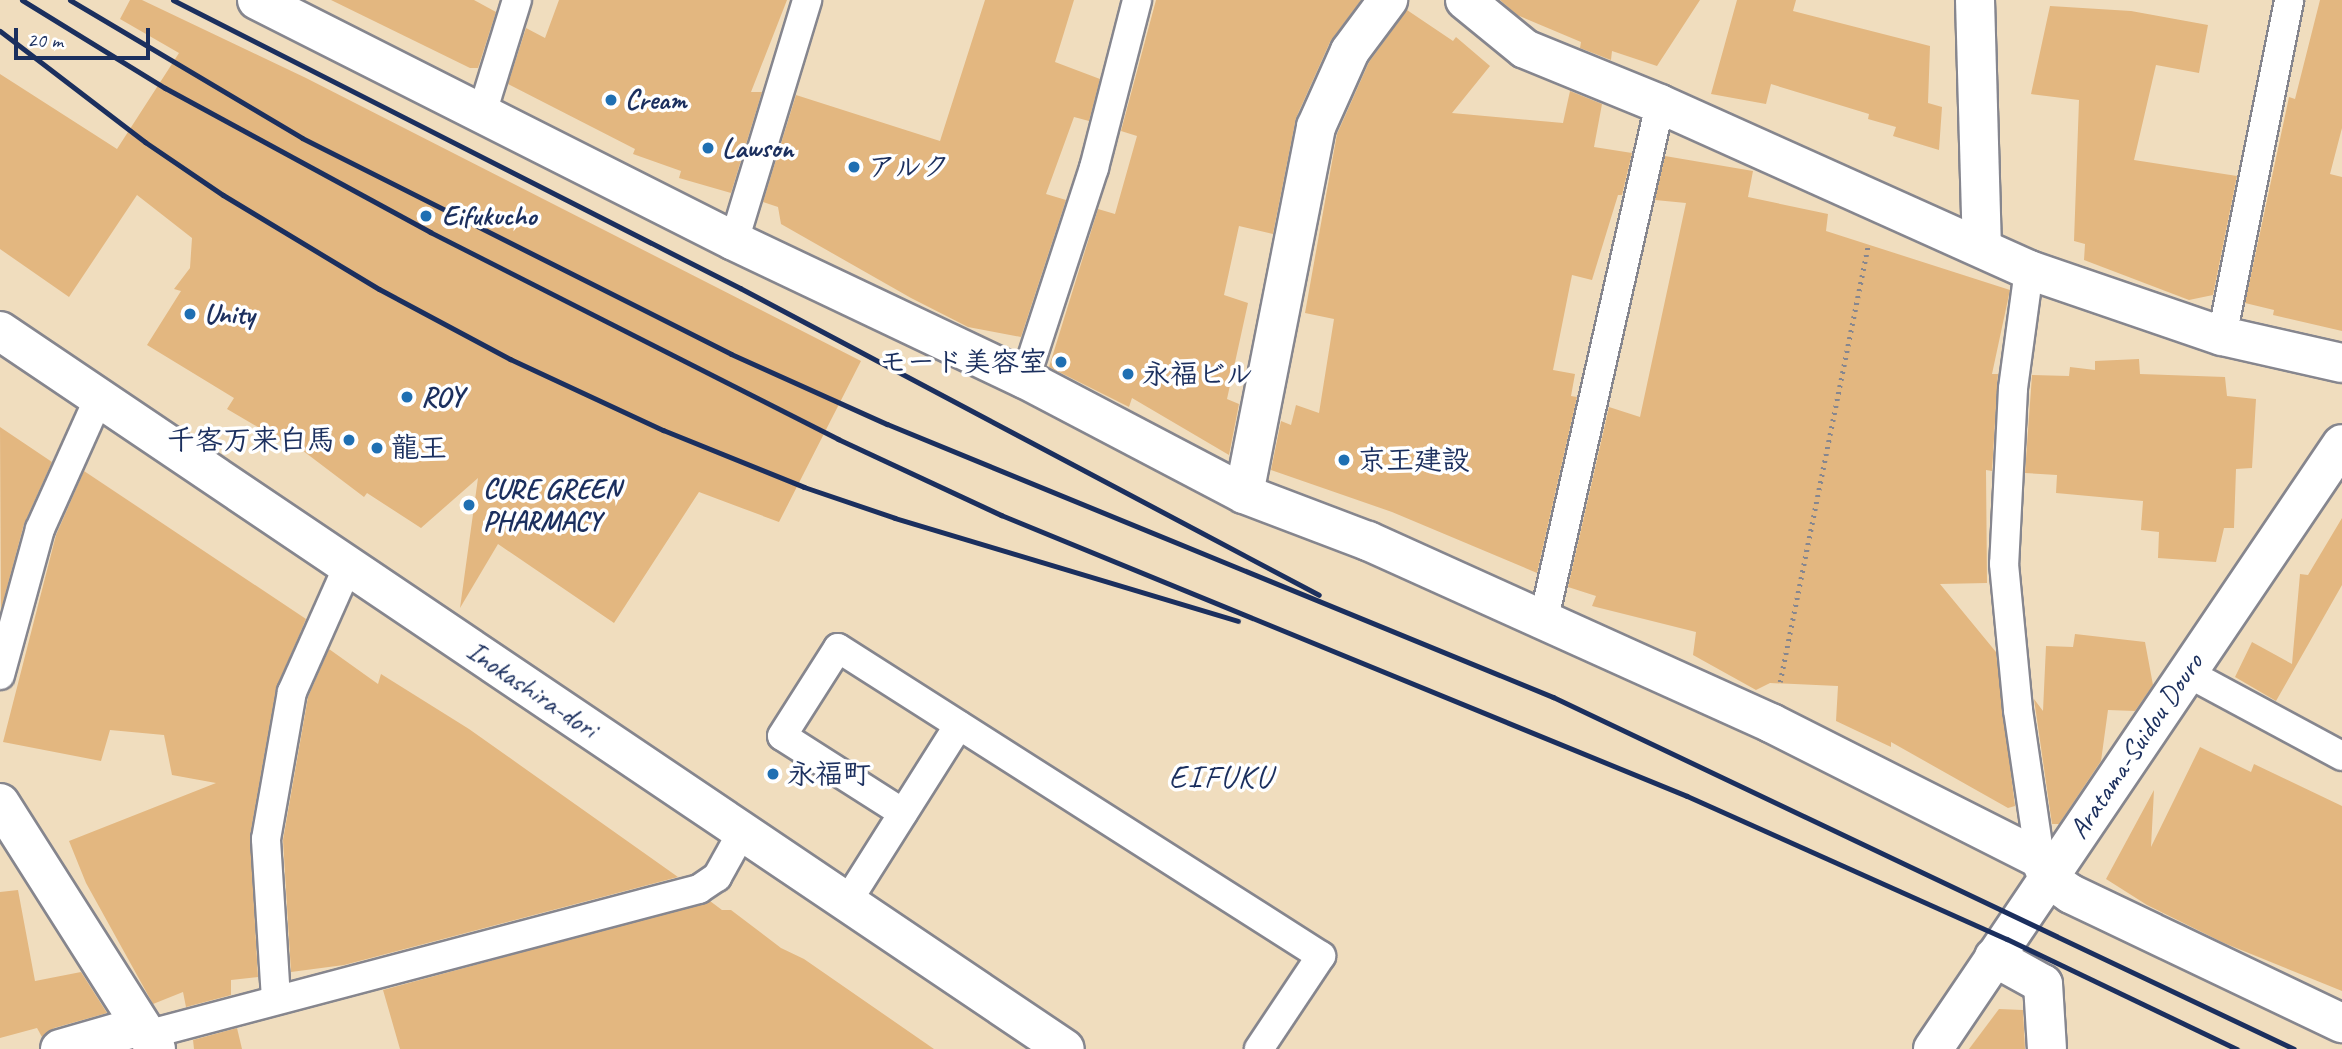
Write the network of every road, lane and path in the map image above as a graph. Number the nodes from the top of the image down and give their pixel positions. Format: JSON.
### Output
{"nodes":[{"id":1,"x":257,"y":0,"type":"edge"},
{"id":2,"x":517,"y":0,"type":"edge"},
{"id":3,"x":807,"y":0,"type":"edge"},
{"id":4,"x":1137,"y":0,"type":"edge"},
{"id":5,"x":1388,"y":0,"type":"edge"},
{"id":6,"x":1465,"y":0,"type":"edge"},
{"id":7,"x":1975,"y":0,"type":"edge"},
{"id":8,"x":2289,"y":0,"type":"edge"},
{"id":9,"x":1660,"y":104,"type":"junction"},
{"id":10,"x":482,"y":113,"type":"junction"},
{"id":11,"x":1876,"y":202,"type":"junction"},
{"id":12,"x":734,"y":241,"type":"junction"},
{"id":13,"x":1982,"y":247,"type":"junction"},
{"id":14,"x":2029,"y":270,"type":"junction"},
{"id":15,"x":0,"y":331,"type":"edge"},
{"id":16,"x":2222,"y":336,"type":"junction"},
{"id":17,"x":2342,"y":363,"type":"edge"},
{"id":18,"x":1025,"y":379,"type":"junction"},
{"id":19,"x":99,"y":398,"type":"junction"},
{"id":20,"x":2342,"y":444,"type":"edge"},
{"id":21,"x":1244,"y":495,"type":"junction"},
{"id":22,"x":348,"y":566,"type":"junction"},
{"id":23,"x":1544,"y":618,"type":"junction"},
{"id":24,"x":2185,"y":671,"type":"junction"},
{"id":25,"x":0,"y":675,"type":"edge"},
{"id":26,"x":1771,"y":723,"type":"junction"},
{"id":27,"x":959,"y":725,"type":"junction"},
{"id":28,"x":2342,"y":755,"type":"edge"},
{"id":29,"x":0,"y":803,"type":"edge"},
{"id":30,"x":904,"y":813,"type":"junction"},
{"id":31,"x":742,"y":832,"type":"junction"},
{"id":32,"x":2044,"y":868,"type":"junction"},
{"id":33,"x":847,"y":902,"type":"junction"},
{"id":34,"x":1994,"y":957,"type":"junction"},
{"id":35,"x":276,"y":999,"type":"junction"},
{"id":36,"x":2342,"y":1023,"type":"edge"},
{"id":37,"x":148,"y":1037,"type":"edge"},
{"id":38,"x":60,"y":1049,"type":"edge"},
{"id":39,"x":1065,"y":1049,"type":"edge"},
{"id":40,"x":1259,"y":1049,"type":"edge"},
{"id":41,"x":1933,"y":1049,"type":"edge"},
{"id":42,"x":2047,"y":1049,"type":"edge"}],
"edges":[{"from":1,"to":10,"type":"street"},
{"from":2,"to":10,"type":"lane"},
{"from":3,"to":12,"type":"lane"},
{"from":4,"to":18,"type":"lane"},
{"from":5,"to":21,"type":"street"},
{"from":6,"to":9,"type":"street"},
{"from":7,"to":13,"type":"street"},
{"from":8,"to":16,"type":"lane"},
{"from":9,"to":11,"type":"street"},
{"from":9,"to":23,"type":"lane"},
{"from":10,"to":12,"type":"street"},
{"from":11,"to":13,"type":"street"},
{"from":11,"to":26,"type":"path"},
{"from":12,"to":18,"type":"street"},
{"from":13,"to":14,"type":"street"},
{"from":14,"to":16,"type":"street"},
{"from":14,"to":32,"type":"lane"},
{"from":15,"to":19,"type":"street","name":"Inokashira-dori"},
{"from":16,"to":17,"type":"street"},
{"from":18,"to":21,"type":"street"},
{"from":19,"to":22,"type":"street","name":"Inokashira-dori"},
{"from":19,"to":25,"type":"lane"},
{"from":20,"to":24,"type":"street","name":"Aratama-Suidou Douro"},
{"from":21,"to":23,"type":"street"},
{"from":22,"to":31,"type":"street","name":"Inokashira-dori"},
{"from":22,"to":35,"type":"lane"},
{"from":23,"to":26,"type":"street"},
{"from":24,"to":28,"type":"lane"},
{"from":24,"to":32,"type":"street","name":"Aratama-Suidou Douro"},
{"from":26,"to":32,"type":"street"},
{"from":27,"to":30,"type":"lane"},
{"from":27,"to":30,"type":"lane"},
{"from":27,"to":40,"type":"lane"},
{"from":29,"to":37,"type":"street"},
{"from":30,"to":33,"type":"lane"},
{"from":31,"to":33,"type":"street","name":"Inokashira-dori"},
{"from":31,"to":35,"type":"lane"},
{"from":32,"to":34,"type":"street","name":"Aratama-Suidou Douro"},
{"from":32,"to":36,"type":"street"},
{"from":33,"to":39,"type":"street","name":"Inokashira-dori"},
{"from":34,"to":41,"type":"street","name":"Aratama-Suidou Douro"},
{"from":34,"to":42,"type":"street"},
{"from":35,"to":37,"type":"lane"},
{"from":37,"to":38,"type":"street"}]}
